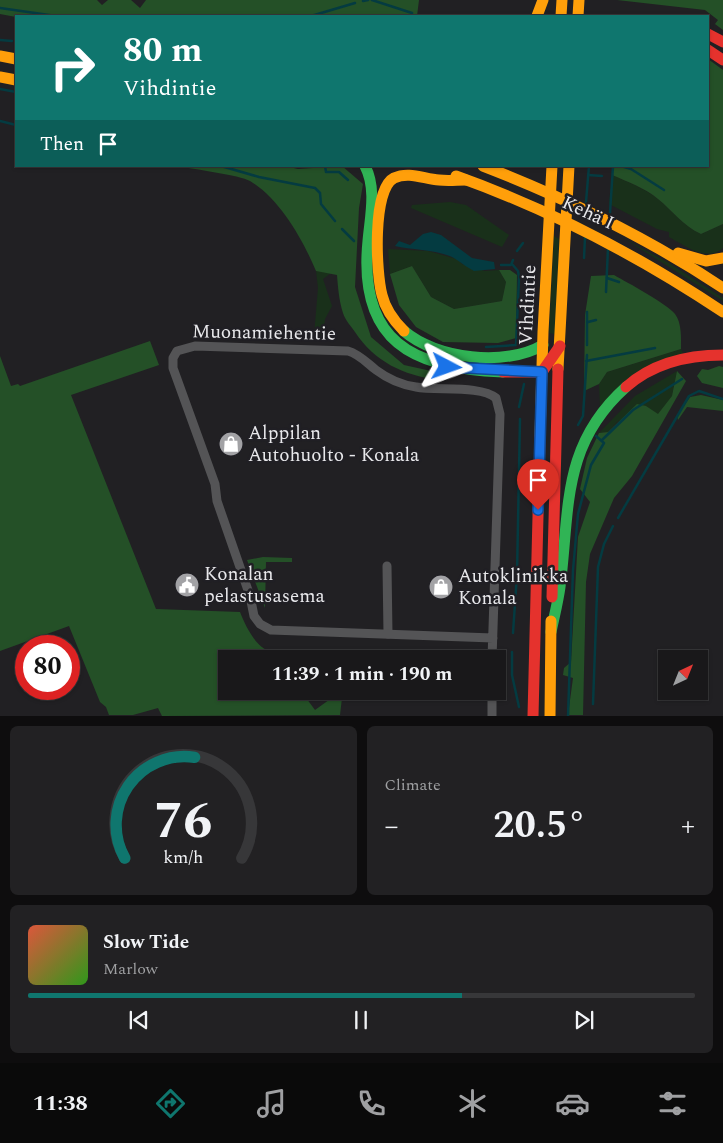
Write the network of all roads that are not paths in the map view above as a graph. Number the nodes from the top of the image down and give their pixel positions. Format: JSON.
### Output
{"nodes":[{"id":1,"x":543,"y":0,"type":"edge"},
{"id":2,"x":562,"y":0,"type":"edge"},
{"id":3,"x":579,"y":0,"type":"edge"},
{"id":4,"x":537,"y":15,"type":"edge"},
{"id":5,"x":561,"y":15,"type":"edge"},
{"id":6,"x":578,"y":15,"type":"edge"},
{"id":7,"x":709,"y":35,"type":"edge"},
{"id":8,"x":723,"y":42,"type":"edge"},
{"id":9,"x":709,"y":51,"type":"edge"},
{"id":10,"x":0,"y":56,"type":"edge"},
{"id":11,"x":15,"y":59,"type":"edge"},
{"id":12,"x":723,"y":60,"type":"edge"},
{"id":13,"x":0,"y":77,"type":"edge"},
{"id":14,"x":15,"y":80,"type":"edge"},
{"id":15,"x":365,"y":167,"type":"edge"},
{"id":16,"x":429,"y":167,"type":"edge"},
{"id":17,"x":486,"y":167,"type":"edge"},
{"id":18,"x":552,"y":167,"type":"edge"},
{"id":19,"x":569,"y":167,"type":"edge"},
{"id":20,"x":466,"y":180,"type":"junction"},
{"id":21,"x":659,"y":249,"type":"junction"},
{"id":22,"x":723,"y":258,"type":"edge"},
{"id":23,"x":723,"y":288,"type":"edge"},
{"id":24,"x":723,"y":312,"type":"edge"},
{"id":25,"x":543,"y":345,"type":"junction"},
{"id":26,"x":560,"y":346,"type":"junction"},
{"id":27,"x":723,"y":355,"type":"edge"},
{"id":28,"x":542,"y":372,"type":"junction"},
{"id":29,"x":387,"y":566,"type":"dead end"},
{"id":30,"x":551,"y":632,"type":"junction"},
{"id":31,"x":388,"y":634,"type":"junction"},
{"id":32,"x":493,"y":638,"type":"junction"},
{"id":33,"x":492,"y":650,"type":"edge"},
{"id":34,"x":492,"y":700,"type":"edge"},
{"id":35,"x":492,"y":716,"type":"edge"},
{"id":36,"x":533,"y":716,"type":"edge"},
{"id":37,"x":550,"y":716,"type":"edge"}],
"edges":[{"from":1,"to":4,"type":"main road"},
{"from":2,"to":5,"type":"main road"},
{"from":3,"to":6,"type":"main road"},
{"from":7,"to":8,"type":"main road"},
{"from":9,"to":12,"type":"main road"},
{"from":10,"to":11,"type":"main road"},
{"from":13,"to":14,"type":"main road"},
{"from":15,"to":28,"type":"main road"},
{"from":16,"to":20,"type":"main road","name":"Kehä I"},
{"from":17,"to":21,"type":"main road","name":"Kehä I"},
{"from":18,"to":25,"type":"main road","name":"Vihdintie"},
{"from":19,"to":26,"type":"main road","name":"Vihdintie"},
{"from":20,"to":24,"type":"main road","name":"Kehä I"},
{"from":20,"to":25,"type":"main road"},
{"from":21,"to":22,"type":"main road"},
{"from":21,"to":23,"type":"main road","name":"Kehä I"},
{"from":25,"to":28,"type":"main road","name":"Vihdintie"},
{"from":26,"to":28,"type":"main road"},
{"from":26,"to":30,"type":"main road","name":"Vihdintie"},
{"from":27,"to":30,"type":"main road"},
{"from":28,"to":36,"type":"main road","name":"Vihdintie"},
{"from":29,"to":31,"type":"street"},
{"from":30,"to":37,"type":"main road","name":"Vihdintie"},
{"from":31,"to":32,"type":"street"},
{"from":31,"to":32,"type":"street","name":"Muonamiehentie"},
{"from":32,"to":33,"type":"street","name":"Muonamiehentie"},
{"from":34,"to":35,"type":"street"}]}
